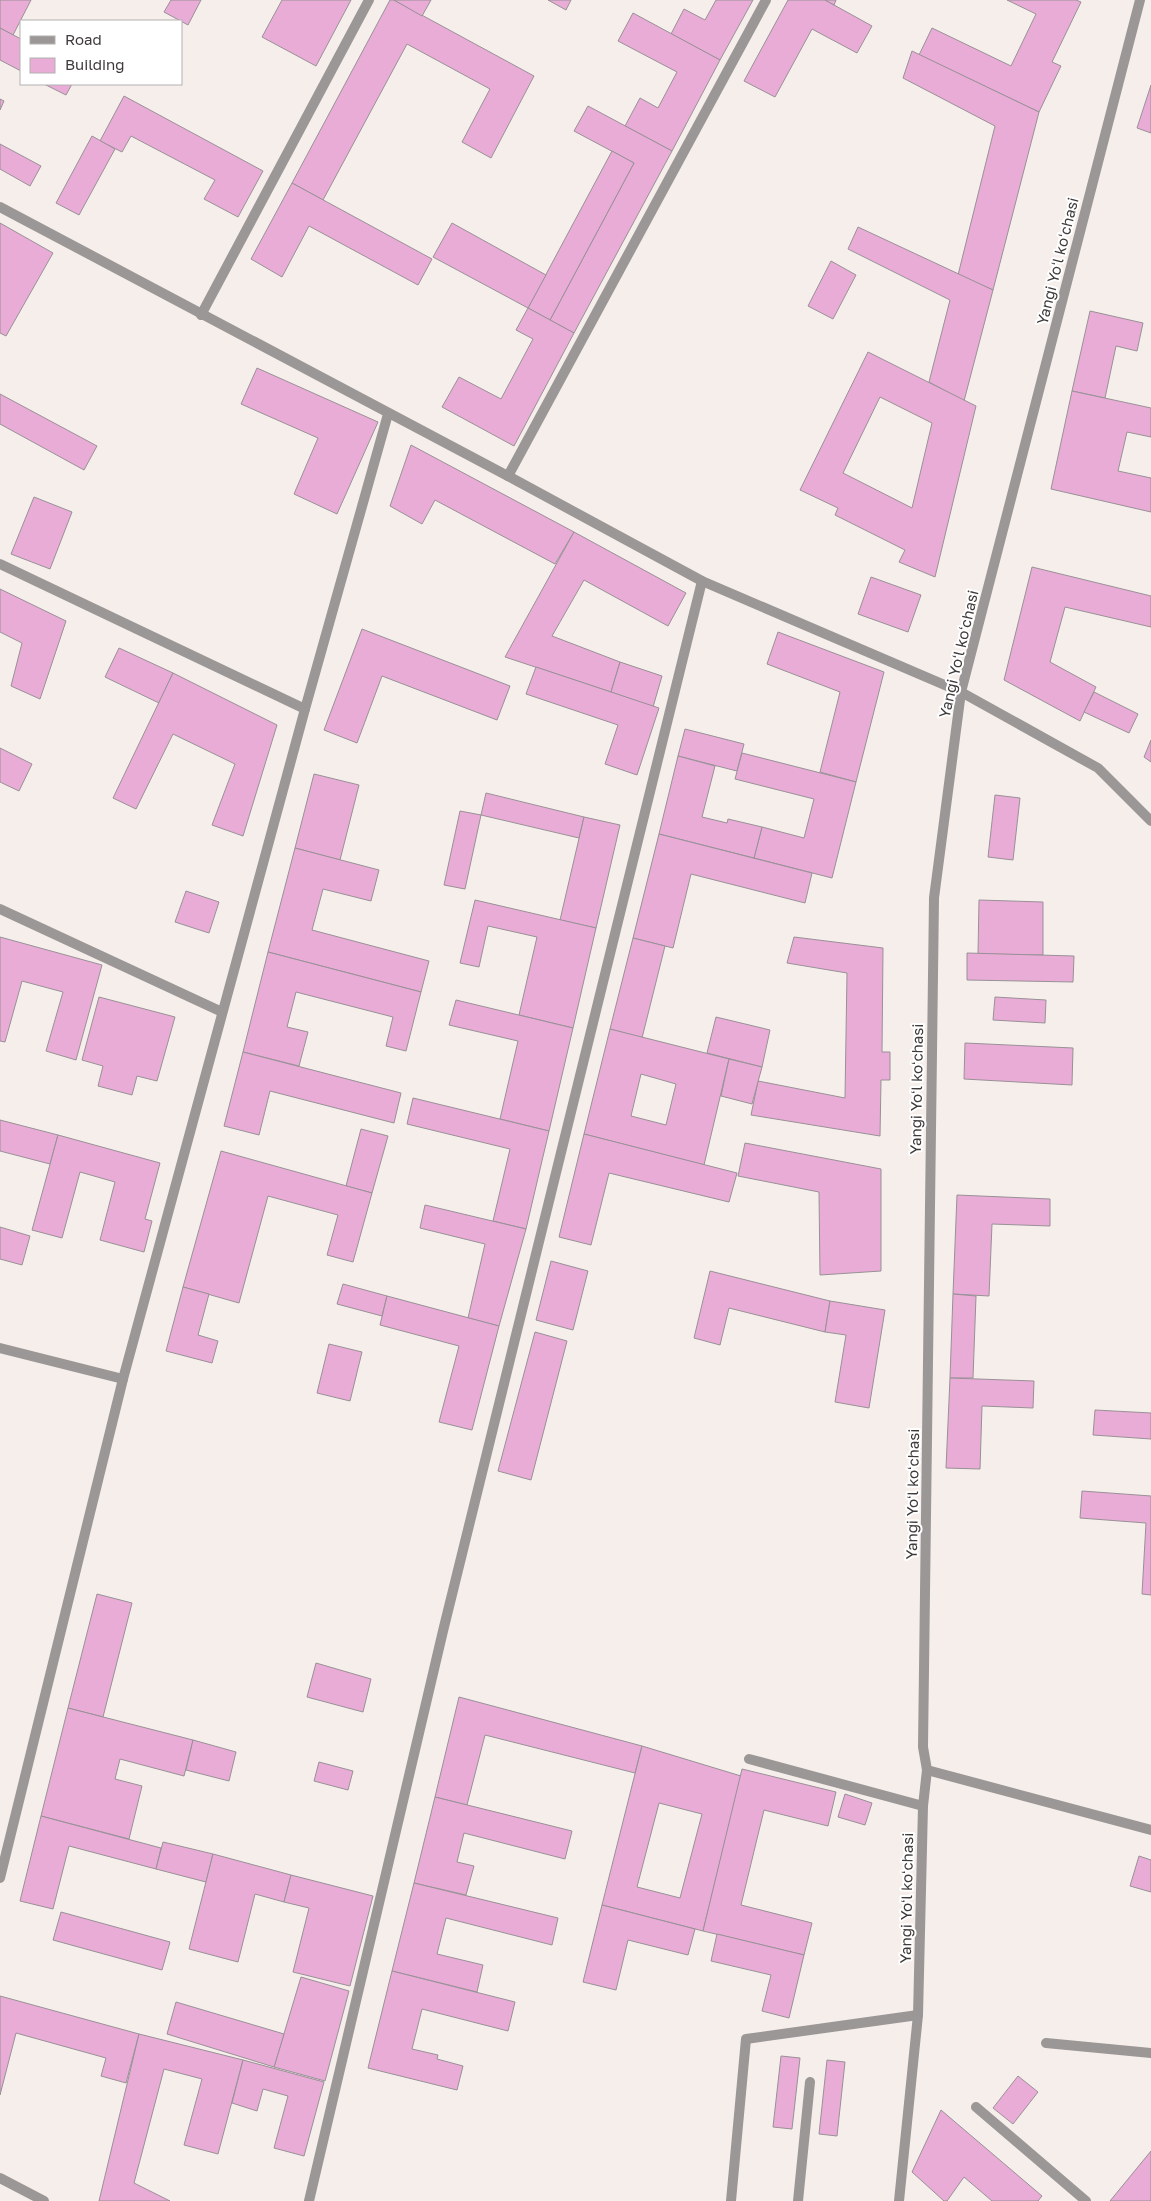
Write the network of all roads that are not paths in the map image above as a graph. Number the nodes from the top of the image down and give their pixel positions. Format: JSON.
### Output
{"nodes":[{"id":1,"x":369,"y":0,"type":"edge"},
{"id":2,"x":766,"y":0,"type":"edge"},
{"id":3,"x":1140,"y":0,"type":"edge"},
{"id":4,"x":0,"y":207,"type":"edge"},
{"id":5,"x":202,"y":314,"type":"junction"},
{"id":6,"x":388,"y":414,"type":"junction"},
{"id":7,"x":508,"y":476,"type":"junction"},
{"id":8,"x":0,"y":564,"type":"edge"},
{"id":9,"x":702,"y":581,"type":"junction"},
{"id":10,"x":961,"y":692,"type":"junction"},
{"id":11,"x":305,"y":709,"type":"junction"},
{"id":12,"x":1151,"y":821,"type":"edge"},
{"id":13,"x":0,"y":909,"type":"edge"},
{"id":14,"x":222,"y":1012,"type":"junction"},
{"id":15,"x":0,"y":1348,"type":"edge"},
{"id":16,"x":124,"y":1379,"type":"junction"},
{"id":17,"x":749,"y":1759,"type":"dead end"},
{"id":18,"x":927,"y":1770,"type":"junction"},
{"id":19,"x":923,"y":1806,"type":"junction"},
{"id":20,"x":1151,"y":1830,"type":"edge"},
{"id":21,"x":0,"y":1878,"type":"edge"},
{"id":22,"x":918,"y":2015,"type":"junction"},
{"id":23,"x":1046,"y":2043,"type":"dead end"},
{"id":24,"x":1151,"y":2053,"type":"edge"},
{"id":25,"x":810,"y":2082,"type":"dead end"},
{"id":26,"x":976,"y":2108,"type":"dead end"},
{"id":27,"x":0,"y":2178,"type":"edge"},
{"id":28,"x":44,"y":2201,"type":"edge"},
{"id":29,"x":309,"y":2201,"type":"edge"},
{"id":30,"x":731,"y":2201,"type":"edge"},
{"id":31,"x":798,"y":2201,"type":"edge"},
{"id":32,"x":899,"y":2201,"type":"edge"},
{"id":33,"x":1086,"y":2201,"type":"edge"}],
"edges":[{"from":1,"to":5,"type":"street"},
{"from":2,"to":7,"type":"street"},
{"from":3,"to":10,"type":"street","name":"Yangi Yoʻl koʻchasi"},
{"from":4,"to":5,"type":"street"},
{"from":5,"to":6,"type":"street"},
{"from":6,"to":7,"type":"street"},
{"from":6,"to":11,"type":"street"},
{"from":7,"to":9,"type":"street"},
{"from":8,"to":11,"type":"street"},
{"from":9,"to":10,"type":"street"},
{"from":9,"to":29,"type":"street"},
{"from":10,"to":12,"type":"street"},
{"from":10,"to":18,"type":"street","name":"Yangi Yoʻl koʻchasi"},
{"from":11,"to":14,"type":"street"},
{"from":13,"to":14,"type":"street"},
{"from":14,"to":16,"type":"street"},
{"from":15,"to":16,"type":"street"},
{"from":16,"to":21,"type":"street"},
{"from":17,"to":19,"type":"street"},
{"from":18,"to":19,"type":"street","name":"Yangi Yoʻl koʻchasi"},
{"from":18,"to":20,"type":"street"},
{"from":19,"to":22,"type":"street","name":"Yangi Yoʻl koʻchasi"},
{"from":22,"to":30,"type":"street"},
{"from":22,"to":32,"type":"street","name":"Yangi Yoʻl koʻchasi"},
{"from":23,"to":24,"type":"street"},
{"from":25,"to":31,"type":"street"},
{"from":26,"to":33,"type":"street"},
{"from":27,"to":28,"type":"street"}]}
